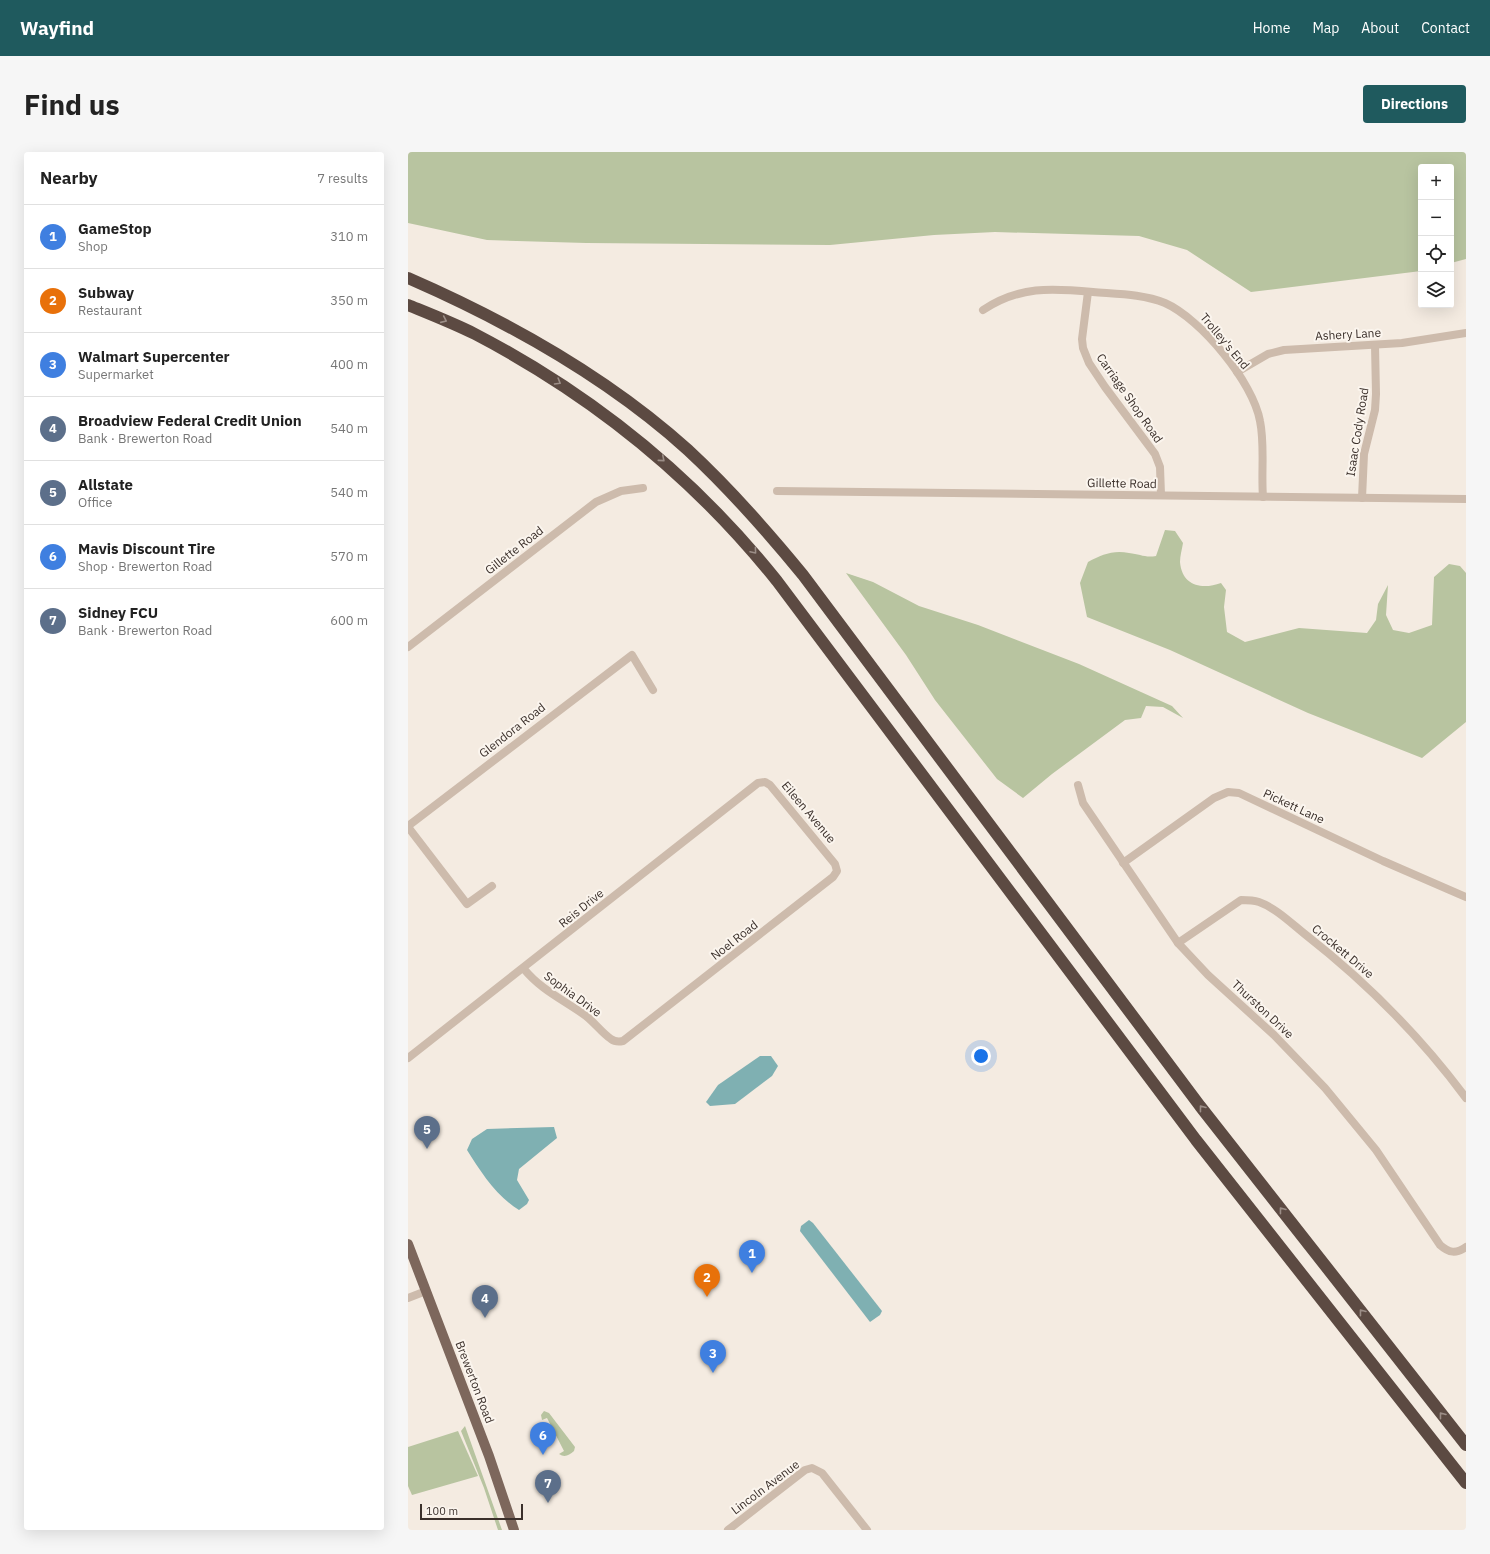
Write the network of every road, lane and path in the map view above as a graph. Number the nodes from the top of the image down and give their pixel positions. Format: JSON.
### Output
{"nodes":[{"id":1,"x":408,"y":278,"type":"edge"},
{"id":2,"x":1088,"y":292,"type":"junction"},
{"id":3,"x":408,"y":305,"type":"edge"},
{"id":4,"x":983,"y":310,"type":"dead end"},
{"id":5,"x":1466,"y":333,"type":"edge"},
{"id":6,"x":1375,"y":345,"type":"junction"},
{"id":7,"x":1237,"y":372,"type":"junction"},
{"id":8,"x":643,"y":488,"type":"dead end"},
{"id":9,"x":777,"y":491,"type":"dead end"},
{"id":10,"x":1161,"y":495,"type":"junction"},
{"id":11,"x":1263,"y":497,"type":"junction"},
{"id":12,"x":1362,"y":498,"type":"junction"},
{"id":13,"x":1466,"y":499,"type":"edge"},
{"id":14,"x":408,"y":647,"type":"edge"},
{"id":15,"x":653,"y":690,"type":"dead end"},
{"id":16,"x":770,"y":785,"type":"joint"},
{"id":17,"x":1078,"y":785,"type":"dead end"},
{"id":18,"x":408,"y":826,"type":"edge"},
{"id":19,"x":830,"y":856,"type":"joint"},
{"id":20,"x":1123,"y":863,"type":"junction"},
{"id":21,"x":492,"y":886,"type":"dead end"},
{"id":22,"x":1466,"y":897,"type":"edge"},
{"id":23,"x":1178,"y":943,"type":"junction"},
{"id":24,"x":524,"y":969,"type":"junction"},
{"id":25,"x":630,"y":1036,"type":"joint"},
{"id":26,"x":408,"y":1058,"type":"edge"},
{"id":27,"x":1466,"y":1098,"type":"edge"},
{"id":28,"x":408,"y":1244,"type":"edge"},
{"id":29,"x":1466,"y":1247,"type":"edge"},
{"id":30,"x":426,"y":1291,"type":"junction"},
{"id":31,"x":408,"y":1298,"type":"edge"},
{"id":32,"x":1466,"y":1445,"type":"edge"},
{"id":33,"x":1466,"y":1483,"type":"edge"},
{"id":34,"x":514,"y":1530,"type":"edge"},
{"id":35,"x":728,"y":1530,"type":"edge"},
{"id":36,"x":867,"y":1530,"type":"edge"}],
"edges":[{"from":32,"to":1,"type":"highway","one_way":true},
{"from":2,"to":4,"type":"street","name":"Trolley's End"},
{"from":2,"to":7,"type":"street","name":"Trolley's End"},
{"from":2,"to":10,"type":"street","name":"Carriage Shop Road"},
{"from":3,"to":33,"type":"highway","one_way":true},
{"from":5,"to":6,"type":"street","name":"Ashery Lane"},
{"from":6,"to":7,"type":"street","name":"Ashery Lane"},
{"from":6,"to":12,"type":"street","name":"Isaac Cody Road"},
{"from":7,"to":11,"type":"street","name":"Trolley's End"},
{"from":8,"to":14,"type":"street","name":"Gillette Road"},
{"from":9,"to":10,"type":"street","name":"Gillette Road"},
{"from":10,"to":11,"type":"street","name":"Gillette Road"},
{"from":11,"to":12,"type":"street","name":"Gillette Road"},
{"from":12,"to":13,"type":"street","name":"Gillette Road"},
{"from":15,"to":18,"type":"street","name":"Glendora Road"},
{"from":16,"to":19,"type":"street","name":"Eileen Avenue"},
{"from":16,"to":24,"type":"street","name":"Reis Drive"},
{"from":17,"to":20,"type":"street","name":"Thurston Drive"},
{"from":18,"to":21,"type":"street"},
{"from":19,"to":25,"type":"street","name":"Noel Road"},
{"from":20,"to":22,"type":"street","name":"Pickett Lane"},
{"from":20,"to":23,"type":"street","name":"Thurston Drive"},
{"from":23,"to":27,"type":"street","name":"Crockett Drive"},
{"from":23,"to":29,"type":"street","name":"Thurston Drive"},
{"from":24,"to":25,"type":"street","name":"Sophia Drive"},
{"from":24,"to":26,"type":"street","name":"Reis Drive"},
{"from":28,"to":30,"type":"main road","name":"Brewerton Road"},
{"from":30,"to":31,"type":"street"},
{"from":30,"to":34,"type":"main road","name":"Brewerton Road"},
{"from":35,"to":36,"type":"street","name":"Lincoln Avenue"}]}
